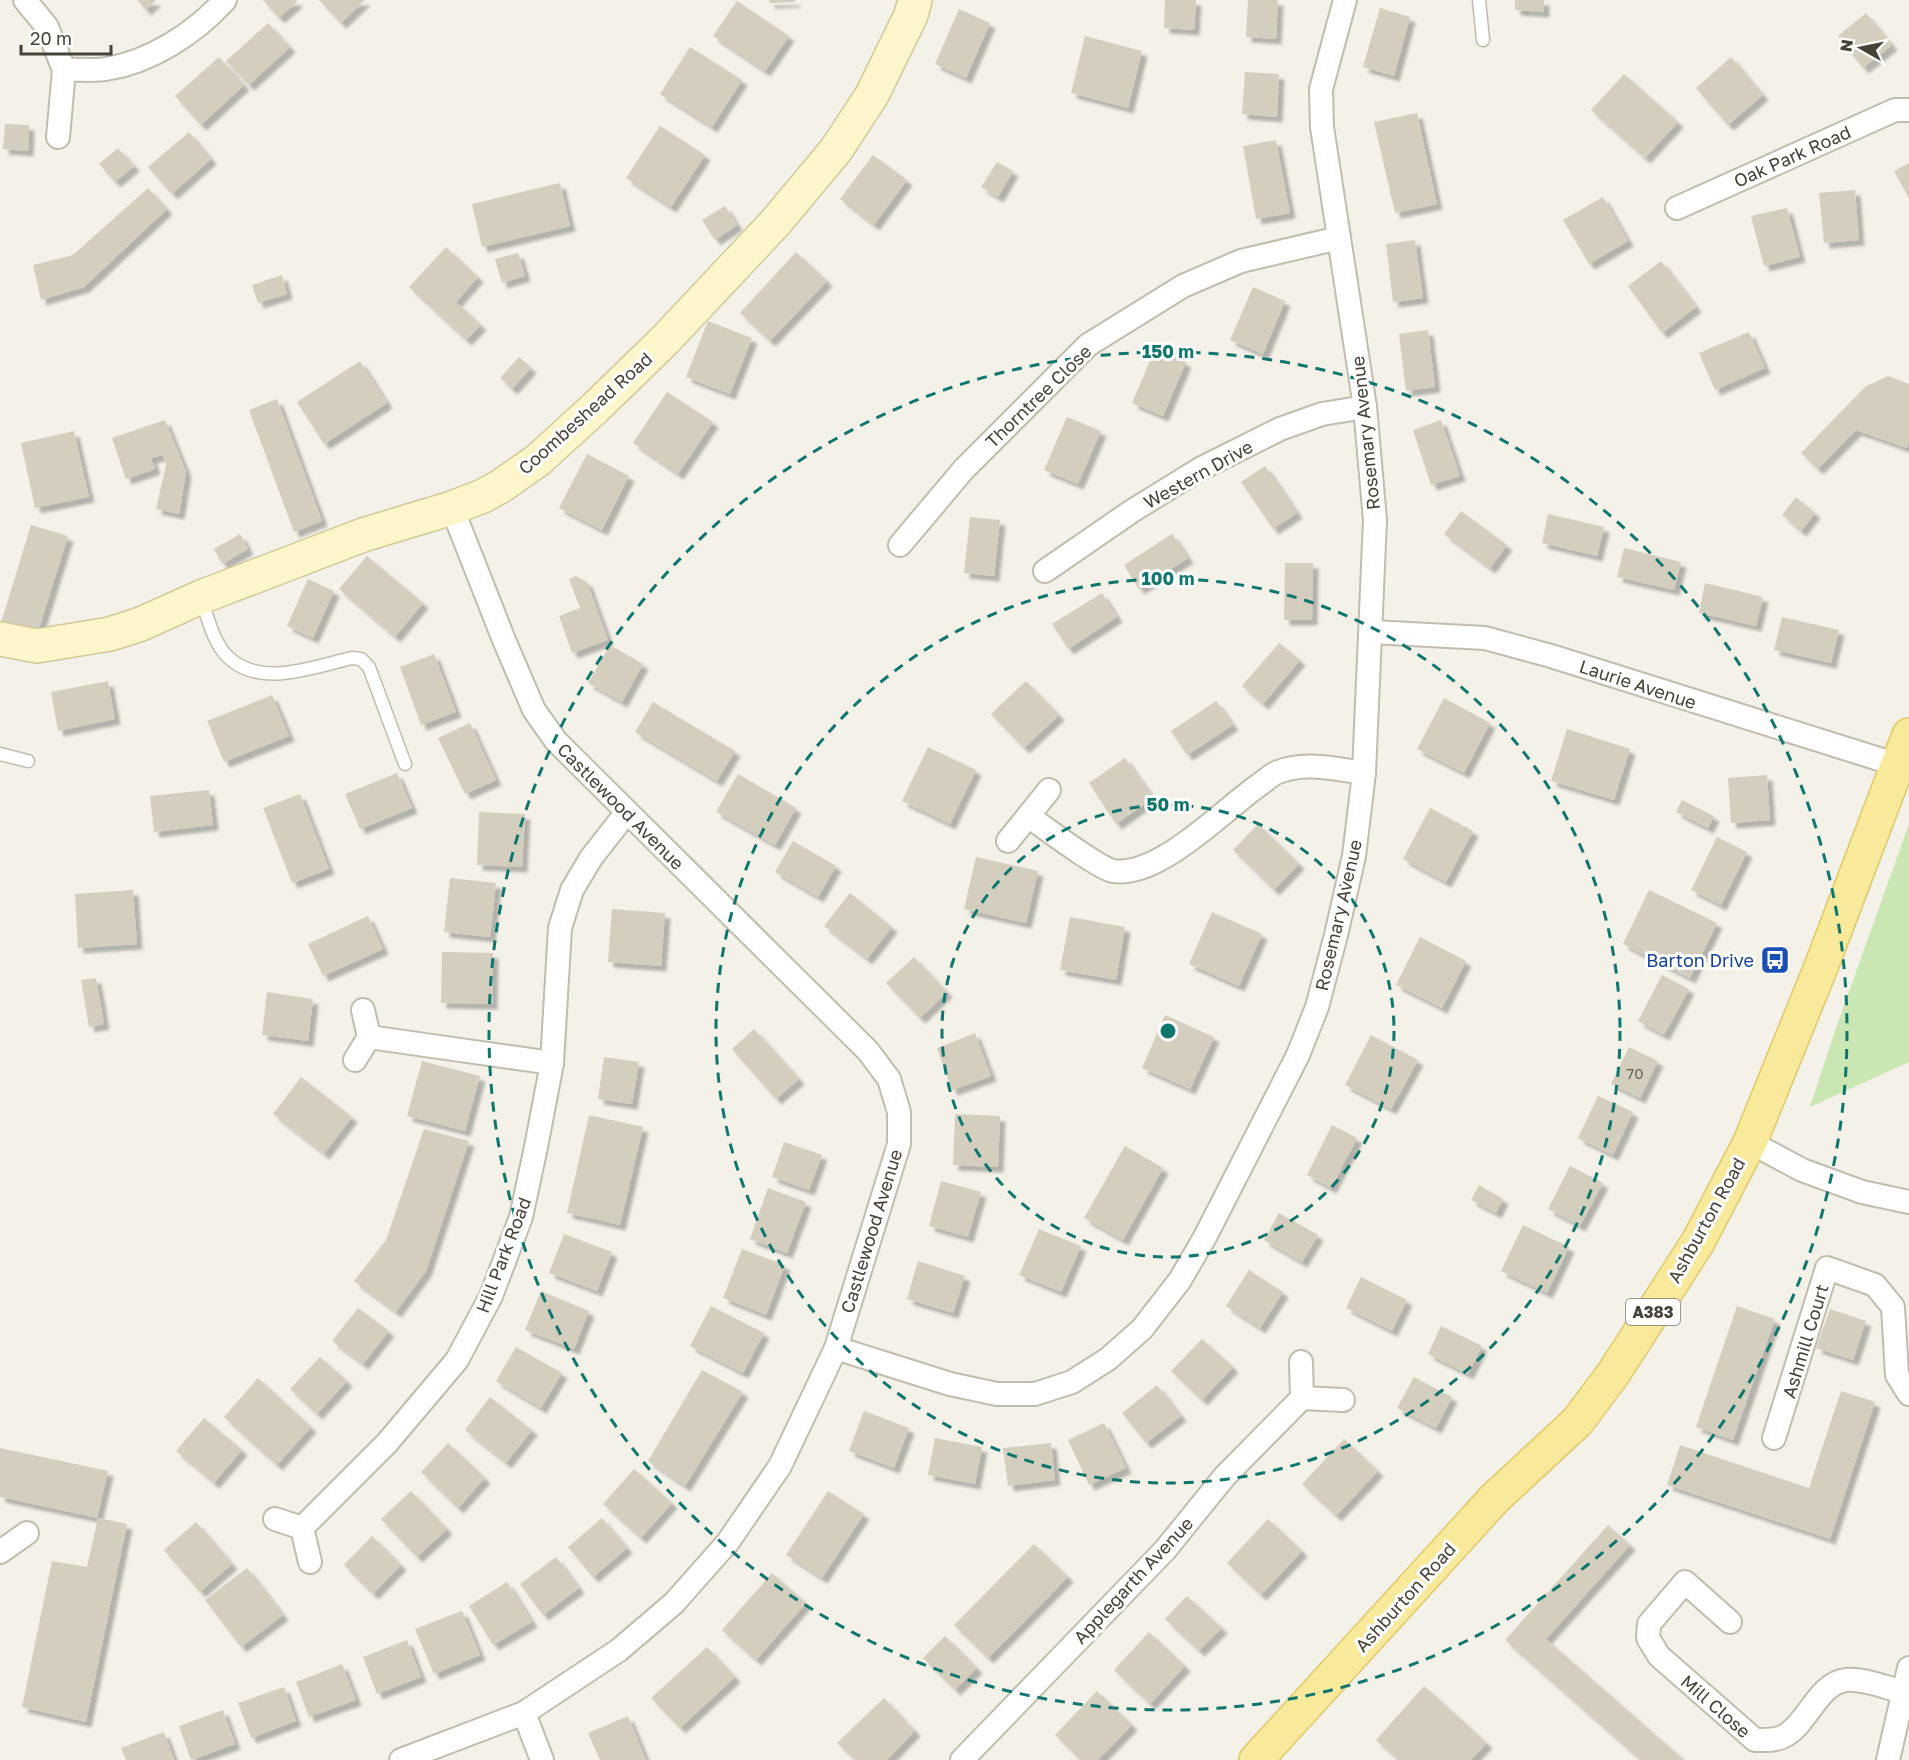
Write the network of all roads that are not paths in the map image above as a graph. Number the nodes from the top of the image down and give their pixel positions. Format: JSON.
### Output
{"nodes":[{"id":1,"x":25,"y":0,"type":"edge"},
{"id":2,"x":225,"y":0,"type":"edge"},
{"id":3,"x":915,"y":0,"type":"edge"},
{"id":4,"x":1345,"y":0,"type":"edge"},
{"id":5,"x":1479,"y":0,"type":"edge"},
{"id":6,"x":1483,"y":40,"type":"dead end"},
{"id":7,"x":64,"y":69,"type":"junction"},
{"id":8,"x":1909,"y":110,"type":"edge"},
{"id":9,"x":58,"y":137,"type":"dead end"},
{"id":10,"x":1677,"y":208,"type":"dead end"},
{"id":11,"x":1339,"y":238,"type":"junction"},
{"id":12,"x":1365,"y":407,"type":"junction"},
{"id":13,"x":452,"y":508,"type":"junction"},
{"id":14,"x":900,"y":545,"type":"dead end"},
{"id":15,"x":1046,"y":573,"type":"dead end"},
{"id":16,"x":201,"y":597,"type":"junction"},
{"id":17,"x":1372,"y":633,"type":"junction"},
{"id":18,"x":0,"y":639,"type":"edge"},
{"id":19,"x":1909,"y":735,"type":"edge"},
{"id":20,"x":0,"y":754,"type":"edge"},
{"id":21,"x":28,"y":761,"type":"dead end"},
{"id":22,"x":405,"y":764,"type":"dead end"},
{"id":23,"x":1898,"y":765,"type":"junction"},
{"id":24,"x":1364,"y":773,"type":"junction"},
{"id":25,"x":1049,"y":790,"type":"dead end"},
{"id":26,"x":627,"y":812,"type":"junction"},
{"id":27,"x":1028,"y":816,"type":"junction"},
{"id":28,"x":1008,"y":842,"type":"dead end"},
{"id":29,"x":363,"y":1010,"type":"dead end"},
{"id":30,"x":369,"y":1037,"type":"junction"},
{"id":31,"x":355,"y":1060,"type":"dead end"},
{"id":32,"x":552,"y":1063,"type":"junction"},
{"id":33,"x":1750,"y":1142,"type":"junction"},
{"id":34,"x":1909,"y":1202,"type":"edge"},
{"id":35,"x":836,"y":1348,"type":"junction"},
{"id":36,"x":1301,"y":1362,"type":"dead end"},
{"id":37,"x":1909,"y":1394,"type":"edge"},
{"id":38,"x":1302,"y":1398,"type":"junction"},
{"id":39,"x":1343,"y":1400,"type":"dead end"},
{"id":40,"x":1774,"y":1438,"type":"dead end"},
{"id":41,"x":275,"y":1518,"type":"dead end"},
{"id":42,"x":302,"y":1528,"type":"junction"},
{"id":43,"x":27,"y":1533,"type":"dead end"},
{"id":44,"x":0,"y":1552,"type":"edge"},
{"id":45,"x":310,"y":1562,"type":"dead end"},
{"id":46,"x":1730,"y":1622,"type":"dead end"},
{"id":47,"x":1909,"y":1668,"type":"edge"},
{"id":48,"x":1904,"y":1692,"type":"junction"},
{"id":49,"x":524,"y":1713,"type":"junction"},
{"id":50,"x":401,"y":1760,"type":"edge"},
{"id":51,"x":542,"y":1760,"type":"edge"},
{"id":52,"x":962,"y":1760,"type":"edge"},
{"id":53,"x":1256,"y":1760,"type":"edge"},
{"id":54,"x":1888,"y":1760,"type":"edge"}],
"edges":[{"from":1,"to":7,"type":"street"},
{"from":2,"to":7,"type":"street"},
{"from":3,"to":13,"type":"street","name":"Coombeshead Road"},
{"from":4,"to":11,"type":"street","name":"Rosemary Avenue"},
{"from":5,"to":6,"type":"lane"},
{"from":7,"to":9,"type":"street"},
{"from":8,"to":10,"type":"street","name":"Oak Park Road"},
{"from":11,"to":12,"type":"street","name":"Rosemary Avenue"},
{"from":11,"to":14,"type":"street","name":"Thorntree Close"},
{"from":12,"to":15,"type":"street","name":"Western Drive"},
{"from":12,"to":17,"type":"street","name":"Rosemary Avenue"},
{"from":13,"to":16,"type":"street","name":"Coombeshead Road"},
{"from":13,"to":26,"type":"street","name":"Castlewood Avenue"},
{"from":16,"to":18,"type":"street","name":"Coombeshead Road"},
{"from":16,"to":22,"type":"lane"},
{"from":17,"to":23,"type":"street","name":"Laurie Avenue"},
{"from":17,"to":24,"type":"street","name":"Rosemary Avenue"},
{"from":19,"to":23,"type":"main road","name":"Ashburton Road","number":"A383"},
{"from":20,"to":21,"type":"lane"},
{"from":23,"to":33,"type":"main road","name":"Ashburton Road","number":"A383"},
{"from":24,"to":27,"type":"street"},
{"from":24,"to":35,"type":"street","name":"Rosemary Avenue"},
{"from":25,"to":27,"type":"street"},
{"from":26,"to":32,"type":"street","name":"Hill Park Road"},
{"from":26,"to":35,"type":"street","name":"Castlewood Avenue"},
{"from":27,"to":28,"type":"street"},
{"from":29,"to":30,"type":"street"},
{"from":30,"to":31,"type":"street"},
{"from":30,"to":32,"type":"street"},
{"from":32,"to":42,"type":"street","name":"Hill Park Road"},
{"from":33,"to":34,"type":"street"},
{"from":33,"to":53,"type":"main road","name":"Ashburton Road","number":"A383"},
{"from":35,"to":49,"type":"street","name":"Castlewood Avenue"},
{"from":36,"to":38,"type":"street"},
{"from":37,"to":40,"type":"street","name":"Ashmill Court"},
{"from":38,"to":39,"type":"street"},
{"from":38,"to":52,"type":"street","name":"Applegarth Avenue"},
{"from":41,"to":42,"type":"street"},
{"from":42,"to":45,"type":"street"},
{"from":43,"to":44,"type":"street"},
{"from":46,"to":48,"type":"street","name":"Mill Close"},
{"from":47,"to":48,"type":"street"},
{"from":48,"to":54,"type":"street"},
{"from":49,"to":50,"type":"street","name":"Castlewood Avenue"},
{"from":49,"to":51,"type":"street"}]}
